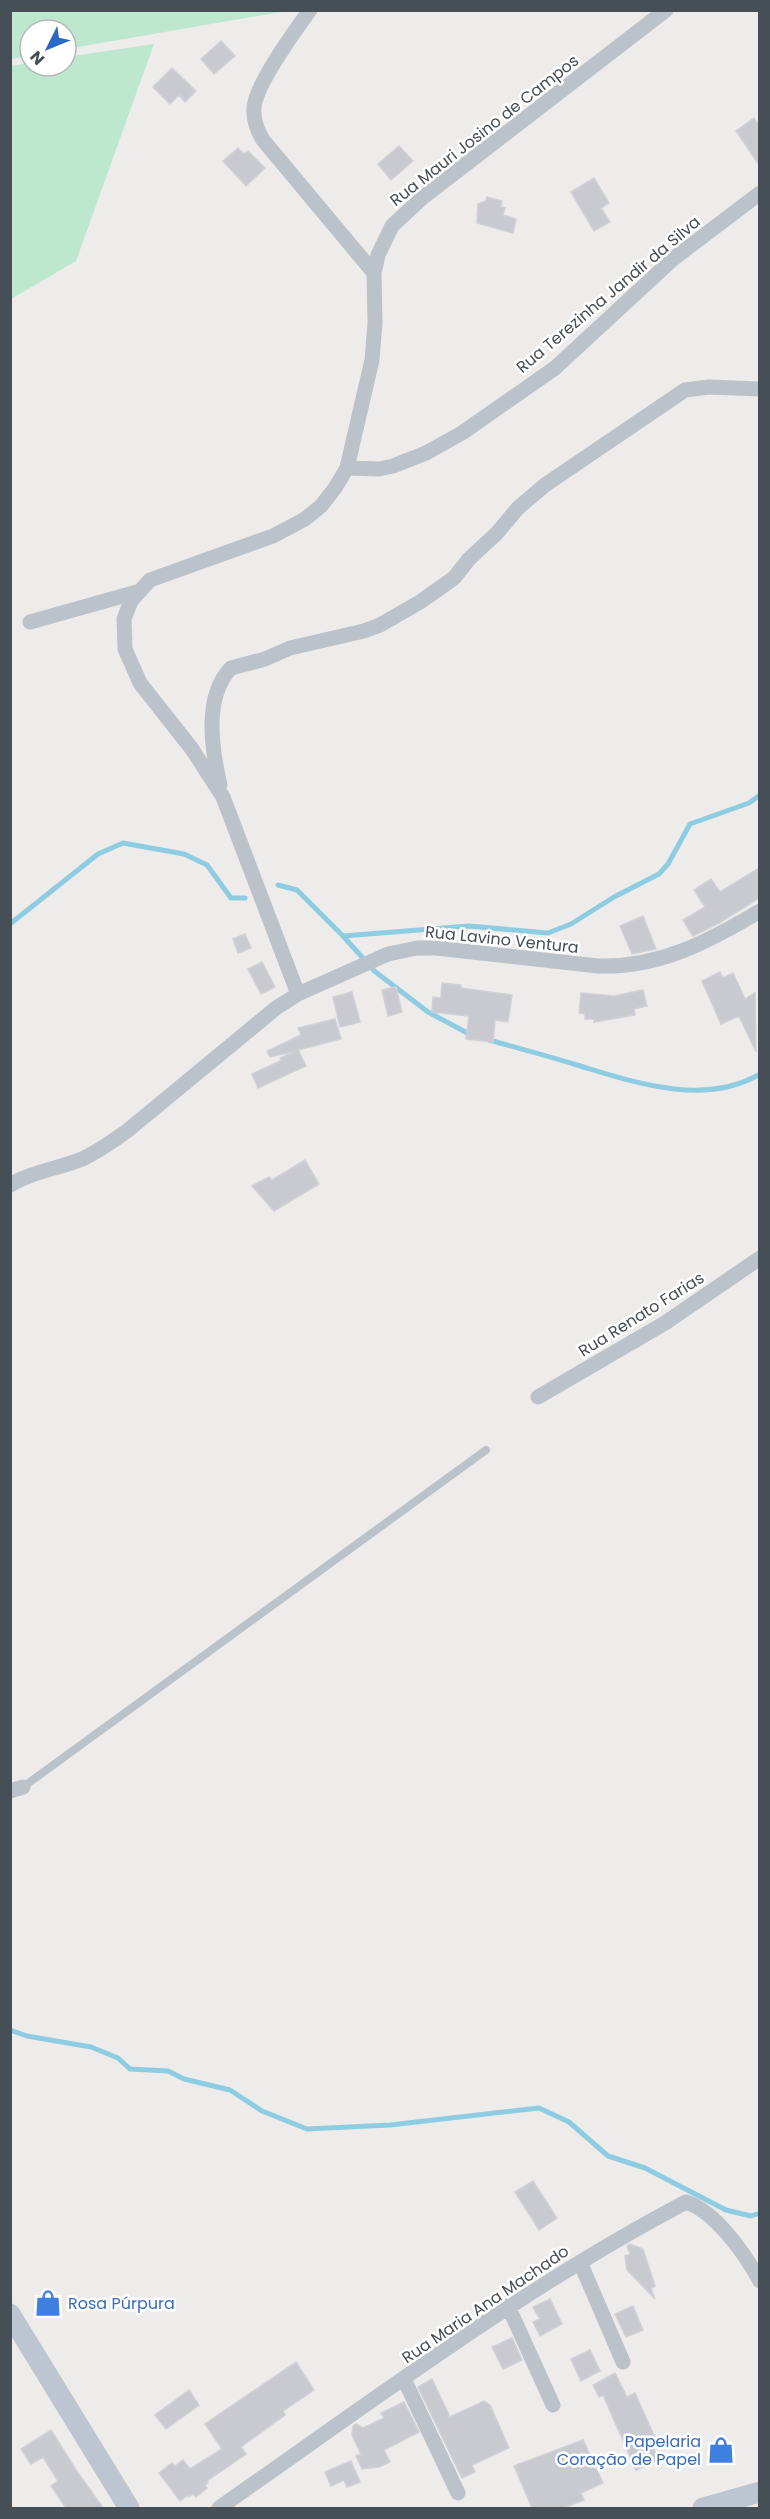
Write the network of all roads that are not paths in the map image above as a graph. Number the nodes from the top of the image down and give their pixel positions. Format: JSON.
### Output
{"nodes":[{"id":1,"x":310,"y":10,"type":"edge"},
{"id":2,"x":666,"y":10,"type":"edge"},
{"id":3,"x":759,"y":193,"type":"edge"},
{"id":4,"x":374,"y":273,"type":"junction"},
{"id":5,"x":759,"y":389,"type":"edge"},
{"id":6,"x":347,"y":468,"type":"junction"},
{"id":7,"x":137,"y":592,"type":"junction"},
{"id":8,"x":30,"y":622,"type":"dead end"},
{"id":9,"x":223,"y":797,"type":"junction"},
{"id":10,"x":759,"y":911,"type":"edge"},
{"id":11,"x":298,"y":994,"type":"junction"},
{"id":12,"x":10,"y":1185,"type":"edge"},
{"id":13,"x":759,"y":1258,"type":"edge"},
{"id":14,"x":538,"y":1397,"type":"dead end"},
{"id":15,"x":486,"y":1450,"type":"dead end"},
{"id":16,"x":17,"y":1789,"type":"edge"},
{"id":17,"x":580,"y":2262,"type":"junction"},
{"id":18,"x":759,"y":2281,"type":"edge"},
{"id":19,"x":508,"y":2306,"type":"junction"},
{"id":20,"x":10,"y":2314,"type":"edge"},
{"id":21,"x":623,"y":2362,"type":"dead end"},
{"id":22,"x":404,"y":2379,"type":"junction"},
{"id":23,"x":554,"y":2405,"type":"dead end"},
{"id":24,"x":759,"y":2492,"type":"edge"},
{"id":25,"x":458,"y":2493,"type":"dead end"},
{"id":26,"x":129,"y":2508,"type":"edge"},
{"id":27,"x":219,"y":2508,"type":"edge"},
{"id":28,"x":703,"y":2508,"type":"edge"}],
"edges":[{"from":1,"to":4,"type":"street"},
{"from":2,"to":4,"type":"street","name":"Rua Mauri Josino de Campos"},
{"from":3,"to":6,"type":"street","name":"Rua Terezinha Jandir da Silva"},
{"from":4,"to":6,"type":"street","name":"Rua Mauri Josino de Campos"},
{"from":5,"to":9,"type":"street"},
{"from":6,"to":7,"type":"street","name":"Rua Mauri Josino de Campos"},
{"from":7,"to":8,"type":"street"},
{"from":7,"to":9,"type":"street","name":"Rua Mauri Josino de Campos"},
{"from":9,"to":11,"type":"street","name":"Rua Mauri Josino de Campos"},
{"from":10,"to":11,"type":"street","name":"Rua Lavino Ventura"},
{"from":11,"to":12,"type":"street","name":"Rua Lavino Ventura"},
{"from":13,"to":14,"type":"street","name":"Rua Renato Farias"},
{"from":15,"to":16,"type":"lane"},
{"from":17,"to":18,"type":"street","name":"Rua Maria Ana Machado"},
{"from":17,"to":19,"type":"street","name":"Rua Maria Ana Machado"},
{"from":17,"to":21,"type":"street"},
{"from":19,"to":22,"type":"street","name":"Rua Maria Ana Machado"},
{"from":19,"to":23,"type":"street"},
{"from":20,"to":26,"type":"main road"},
{"from":22,"to":25,"type":"street"},
{"from":22,"to":27,"type":"street","name":"Rua Maria Ana Machado"},
{"from":24,"to":28,"type":"main road"}]}
